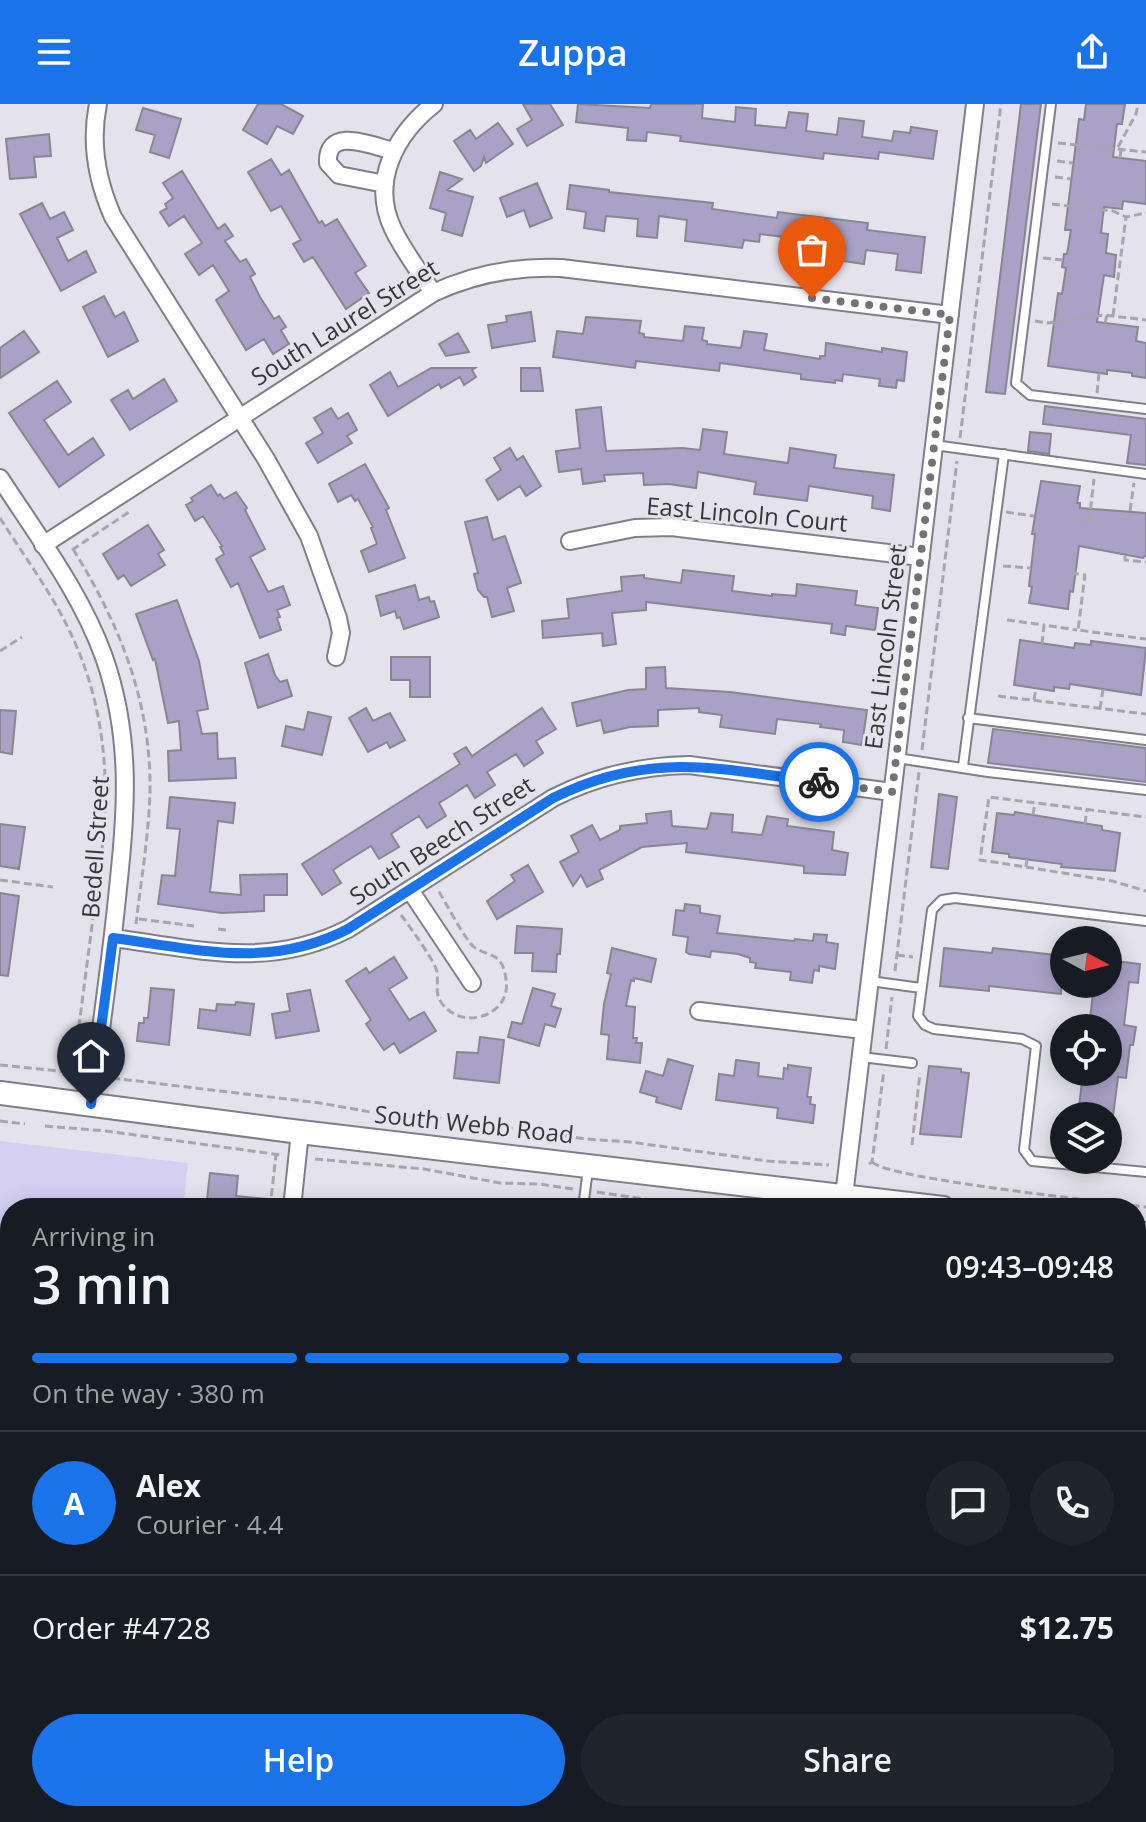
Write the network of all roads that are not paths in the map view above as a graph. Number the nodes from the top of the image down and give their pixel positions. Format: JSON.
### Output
{"nodes":[{"id":1,"x":98,"y":104,"type":"edge"},
{"id":2,"x":434,"y":104,"type":"edge"},
{"id":3,"x":975,"y":104,"type":"edge"},
{"id":4,"x":1051,"y":104,"type":"edge"},
{"id":5,"x":393,"y":151,"type":"junction"},
{"id":6,"x":385,"y":184,"type":"junction"},
{"id":7,"x":433,"y":293,"type":"junction"},
{"id":8,"x":950,"y":315,"type":"junction"},
{"id":9,"x":1146,"y":409,"type":"edge"},
{"id":10,"x":239,"y":417,"type":"junction"},
{"id":11,"x":934,"y":445,"type":"junction"},
{"id":12,"x":1004,"y":454,"type":"junction"},
{"id":13,"x":1146,"y":474,"type":"edge"},
{"id":14,"x":0,"y":478,"type":"edge"},
{"id":15,"x":570,"y":541,"type":"dead end"},
{"id":16,"x":43,"y":545,"type":"junction"},
{"id":17,"x":921,"y":557,"type":"junction"},
{"id":18,"x":336,"y":657,"type":"dead end"},
{"id":19,"x":968,"y":718,"type":"junction"},
{"id":20,"x":1146,"y":740,"type":"edge"},
{"id":21,"x":896,"y":758,"type":"junction"},
{"id":22,"x":963,"y":766,"type":"junction"},
{"id":23,"x":1146,"y":790,"type":"edge"},
{"id":24,"x":892,"y":792,"type":"junction"},
{"id":25,"x":410,"y":890,"type":"junction"},
{"id":26,"x":1146,"y":921,"type":"edge"},
{"id":27,"x":113,"y":938,"type":"junction"},
{"id":28,"x":869,"y":981,"type":"junction"},
{"id":29,"x":472,"y":983,"type":"dead end"},
{"id":30,"x":921,"y":988,"type":"junction"},
{"id":31,"x":699,"y":1011,"type":"dead end"},
{"id":32,"x":863,"y":1030,"type":"junction"},
{"id":33,"x":860,"y":1057,"type":"junction"},
{"id":34,"x":912,"y":1063,"type":"dead end"},
{"id":35,"x":0,"y":1093,"type":"edge"},
{"id":36,"x":91,"y":1104,"type":"junction"},
{"id":37,"x":300,"y":1132,"type":"junction"},
{"id":38,"x":589,"y":1164,"type":"junction"},
{"id":39,"x":1146,"y":1172,"type":"edge"},
{"id":40,"x":293,"y":1198,"type":"edge"},
{"id":41,"x":584,"y":1198,"type":"edge"},
{"id":42,"x":833,"y":1198,"type":"edge"},
{"id":43,"x":847,"y":1198,"type":"edge"}],
"edges":[{"from":1,"to":10,"type":"street"},
{"from":2,"to":5,"type":"street"},
{"from":3,"to":8,"type":"street","name":"East Lincoln Street"},
{"from":4,"to":9,"type":"lane"},
{"from":5,"to":6,"type":"street"},
{"from":5,"to":6,"type":"street"},
{"from":6,"to":7,"type":"street"},
{"from":7,"to":8,"type":"street","name":"South Laurel Street"},
{"from":7,"to":10,"type":"street","name":"South Laurel Street"},
{"from":8,"to":11,"type":"street","name":"East Lincoln Street"},
{"from":10,"to":16,"type":"street","name":"South Laurel Street"},
{"from":10,"to":18,"type":"street"},
{"from":11,"to":12,"type":"lane"},
{"from":11,"to":17,"type":"street","name":"East Lincoln Street"},
{"from":12,"to":13,"type":"lane"},
{"from":12,"to":19,"type":"lane"},
{"from":14,"to":16,"type":"street","name":"Bedell Street"},
{"from":15,"to":17,"type":"street","name":"East Lincoln Court"},
{"from":16,"to":27,"type":"street","name":"Bedell Street"},
{"from":17,"to":21,"type":"street","name":"East Lincoln Street"},
{"from":19,"to":20,"type":"lane"},
{"from":19,"to":22,"type":"lane"},
{"from":21,"to":22,"type":"lane"},
{"from":21,"to":24,"type":"street","name":"East Lincoln Street"},
{"from":22,"to":23,"type":"lane"},
{"from":24,"to":25,"type":"street","name":"South Beech Street"},
{"from":24,"to":28,"type":"street","name":"East Lincoln Street"},
{"from":25,"to":27,"type":"street","name":"South Beech Street"},
{"from":25,"to":29,"type":"street"},
{"from":26,"to":30,"type":"lane"},
{"from":27,"to":36,"type":"street","name":"Bedell Street"},
{"from":28,"to":30,"type":"lane"},
{"from":28,"to":32,"type":"street","name":"East Lincoln Street"},
{"from":30,"to":39,"type":"lane"},
{"from":31,"to":32,"type":"street"},
{"from":32,"to":33,"type":"street","name":"East Lincoln Street"},
{"from":33,"to":34,"type":"lane"},
{"from":33,"to":43,"type":"street","name":"East Lincoln Street"},
{"from":35,"to":36,"type":"main road","name":"South Webb Road"},
{"from":36,"to":37,"type":"main road","name":"South Webb Road"},
{"from":37,"to":38,"type":"main road","name":"South Webb Road"},
{"from":37,"to":40,"type":"street"},
{"from":38,"to":41,"type":"lane"},
{"from":38,"to":42,"type":"main road","name":"South Webb Road"}]}
